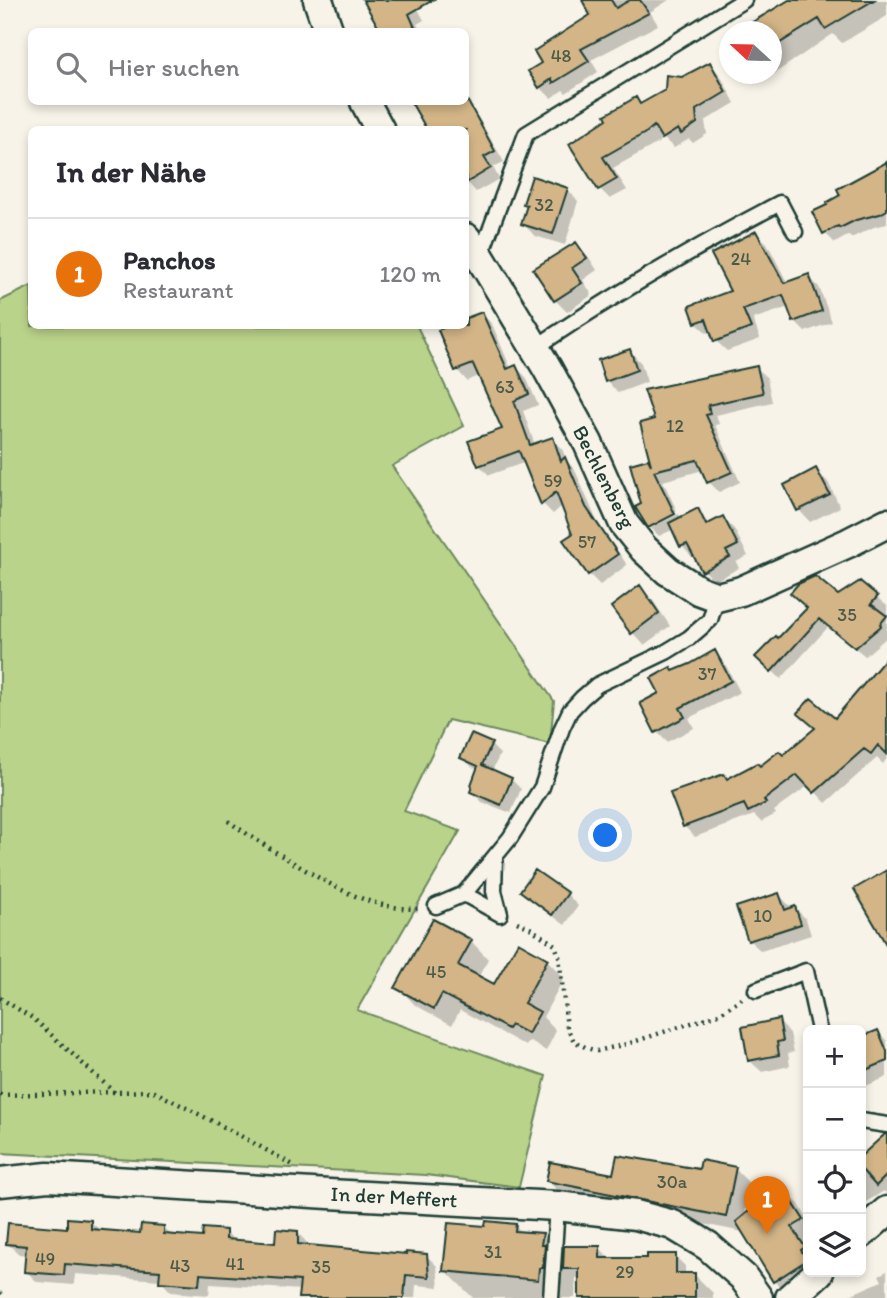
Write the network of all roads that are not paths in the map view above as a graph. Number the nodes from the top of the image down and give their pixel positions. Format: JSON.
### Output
{"nodes":[{"id":1,"x":318,"y":0,"type":"edge"},
{"id":2,"x":744,"y":0,"type":"edge"},
{"id":3,"x":328,"y":28,"type":"edge"},
{"id":4,"x":367,"y":105,"type":"edge"},
{"id":5,"x":378,"y":126,"type":"edge"},
{"id":6,"x":795,"y":232,"type":"dead end"},
{"id":7,"x":473,"y":247,"type":"edge"},
{"id":8,"x":534,"y":348,"type":"junction"},
{"id":9,"x":887,"y":523,"type":"edge"},
{"id":10,"x":717,"y":597,"type":"junction"},
{"id":11,"x":495,"y":858,"type":"junction"},
{"id":12,"x":464,"y":894,"type":"junction"},
{"id":13,"x":436,"y":906,"type":"road end"},
{"id":14,"x":756,"y":990,"type":"road end"},
{"id":15,"x":818,"y":1025,"type":"edge"},
{"id":16,"x":866,"y":1122,"type":"edge"},
{"id":17,"x":887,"y":1125,"type":"edge"},
{"id":18,"x":0,"y":1182,"type":"edge"},
{"id":19,"x":557,"y":1206,"type":"junction"},
{"id":20,"x":887,"y":1211,"type":"edge"},
{"id":21,"x":866,"y":1230,"type":"edge"},
{"id":22,"x":814,"y":1277,"type":"edge"},
{"id":23,"x":551,"y":1298,"type":"edge"},
{"id":24,"x":758,"y":1298,"type":"edge"},
{"id":25,"x":790,"y":1298,"type":"edge"}],
"edges":[{"from":1,"to":3,"type":"street"},
{"from":2,"to":7,"type":"lane","name":"Bechlenberg"},
{"from":4,"to":5,"type":"street"},
{"from":6,"to":8,"type":"lane"},
{"from":7,"to":8,"type":"street","name":"Bechlenberg"},
{"from":8,"to":10,"type":"street","name":"Bechlenberg"},
{"from":9,"to":10,"type":"street"},
{"from":10,"to":11,"type":"lane"},
{"from":11,"to":12,"type":"lane"},
{"from":11,"to":12,"type":"lane"},
{"from":12,"to":13,"type":"lane"},
{"from":14,"to":15,"type":"lane"},
{"from":16,"to":17,"type":"lane"},
{"from":18,"to":19,"type":"street","name":"In der Meffert"},
{"from":19,"to":23,"type":"lane"},
{"from":19,"to":24,"type":"street","name":"In der Meffert"},
{"from":20,"to":21,"type":"street"},
{"from":22,"to":25,"type":"street"}]}
